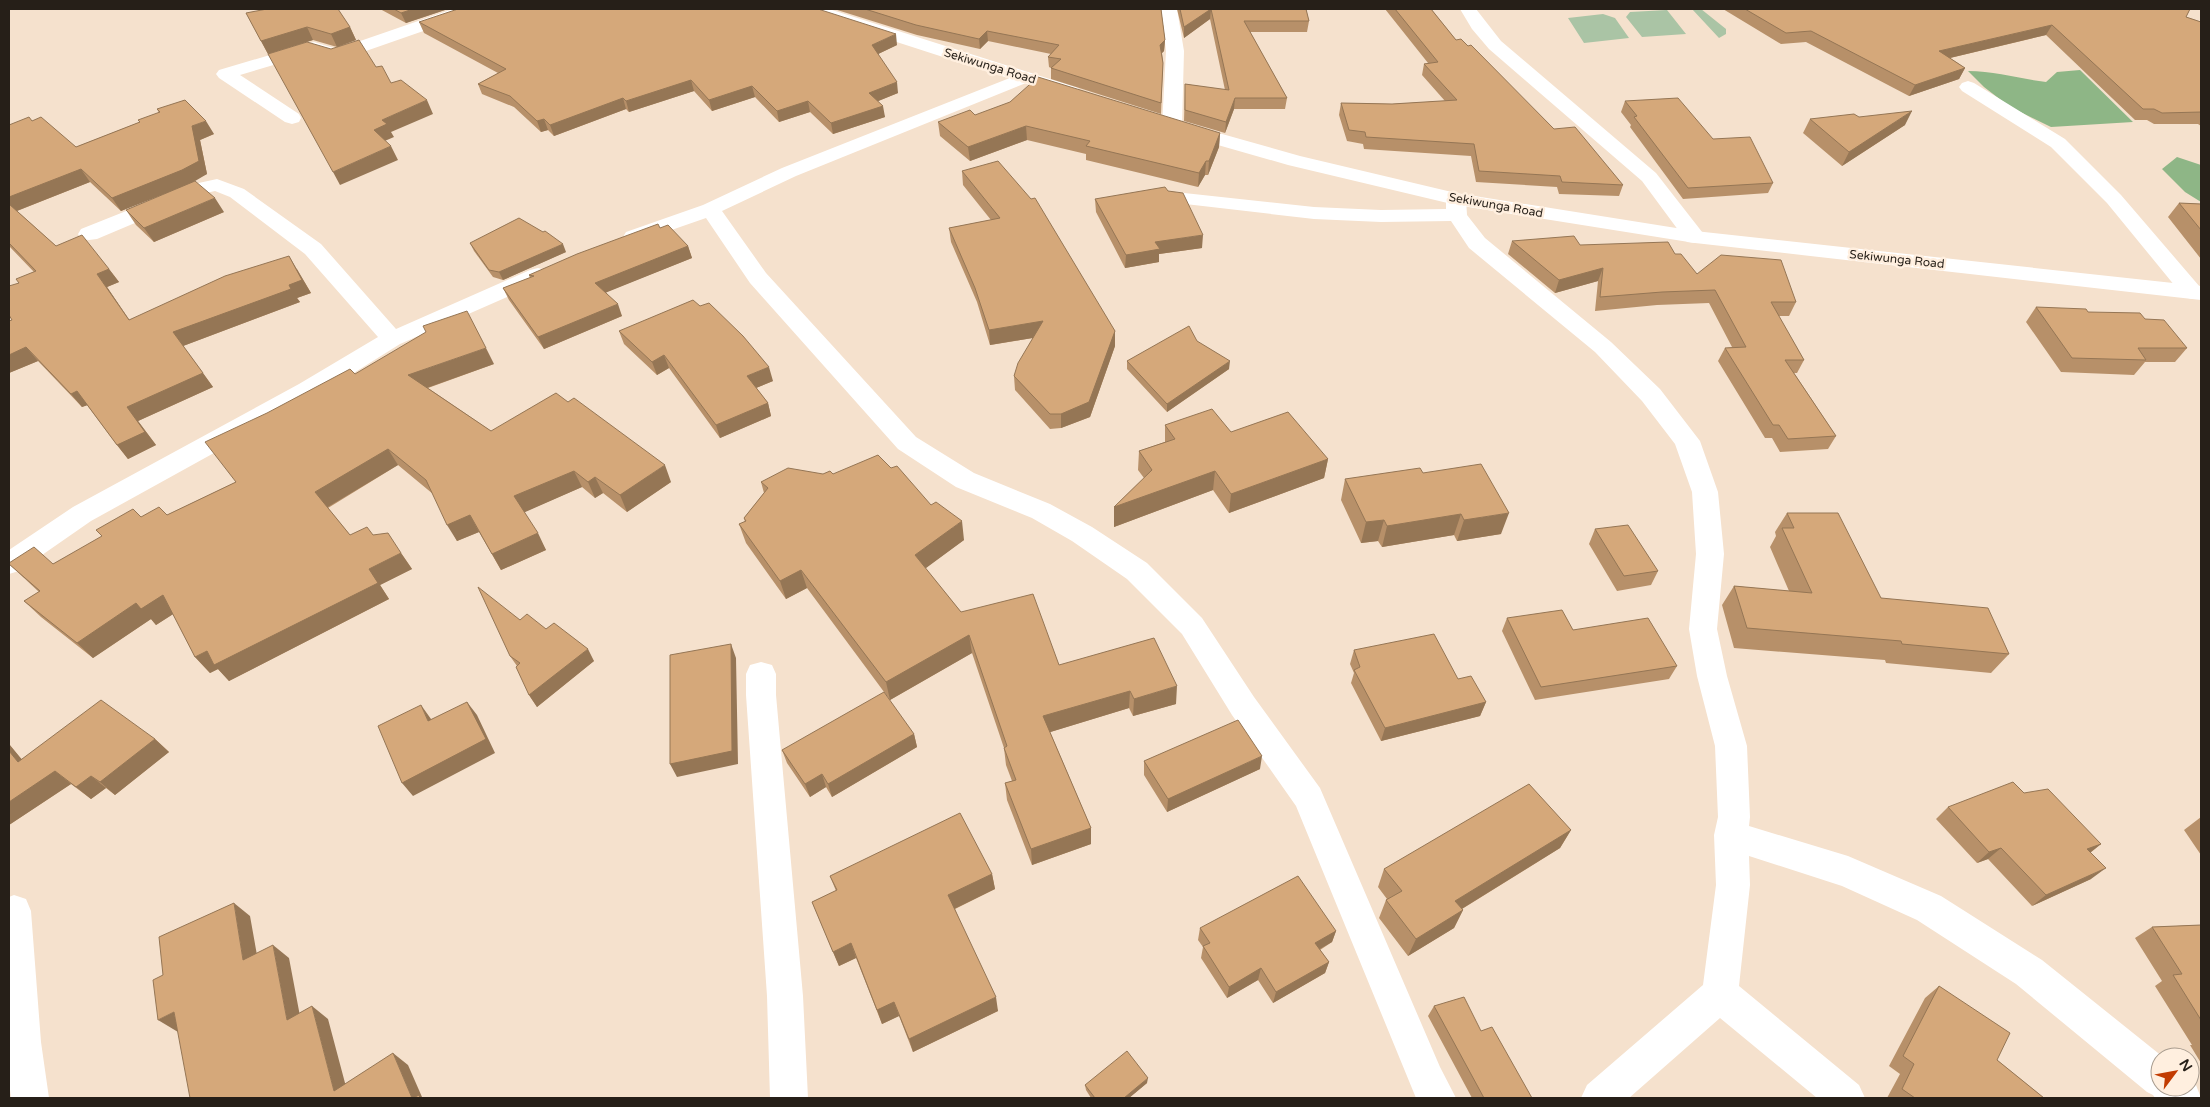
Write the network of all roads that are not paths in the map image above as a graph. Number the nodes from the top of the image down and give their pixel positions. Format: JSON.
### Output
{"nodes":[{"id":1,"x":469,"y":9,"type":"edge"},
{"id":2,"x":813,"y":9,"type":"edge"},
{"id":3,"x":1169,"y":9,"type":"edge"},
{"id":4,"x":1468,"y":9,"type":"edge"},
{"id":5,"x":1025,"y":77,"type":"junction"},
{"id":6,"x":1968,"y":87,"type":"dead end"},
{"id":7,"x":1089,"y":98,"type":"edge"},
{"id":8,"x":292,"y":118,"type":"edge"},
{"id":9,"x":1175,"y":198,"type":"edge"},
{"id":10,"x":1457,"y":207,"type":"junction"},
{"id":11,"x":710,"y":209,"type":"junction"},
{"id":12,"x":89,"y":234,"type":"dead end"},
{"id":13,"x":1695,"y":237,"type":"junction"},
{"id":14,"x":610,"y":246,"type":"edge"},
{"id":15,"x":555,"y":267,"type":"edge"},
{"id":16,"x":2197,"y":293,"type":"edge"},
{"id":17,"x":392,"y":339,"type":"junction"},
{"id":18,"x":9,"y":564,"type":"edge"},
{"id":19,"x":761,"y":674,"type":"dead end"},
{"id":20,"x":1731,"y":835,"type":"junction"},
{"id":21,"x":14,"y":912,"type":"dead end"},
{"id":22,"x":1720,"y":994,"type":"junction"},
{"id":23,"x":2150,"y":1071,"type":"edge"},
{"id":24,"x":30,"y":1098,"type":"edge"},
{"id":25,"x":790,"y":1098,"type":"edge"},
{"id":26,"x":1437,"y":1098,"type":"edge"},
{"id":27,"x":1600,"y":1098,"type":"edge"},
{"id":28,"x":1846,"y":1098,"type":"edge"}],
"edges":[{"from":1,"to":8,"type":"street"},
{"from":2,"to":5,"type":"street","name":"Sekiwunga Road"},
{"from":3,"to":10,"type":"street","name":"Sekiwunga Road"},
{"from":4,"to":13,"type":"street"},
{"from":5,"to":7,"type":"street","name":"Sekiwunga Road"},
{"from":5,"to":11,"type":"street"},
{"from":6,"to":16,"type":"street"},
{"from":9,"to":10,"type":"street"},
{"from":10,"to":13,"type":"street","name":"Sekiwunga Road"},
{"from":10,"to":20,"type":"street"},
{"from":11,"to":14,"type":"street"},
{"from":11,"to":26,"type":"street"},
{"from":12,"to":17,"type":"street"},
{"from":13,"to":16,"type":"street","name":"Sekiwunga Road"},
{"from":15,"to":17,"type":"street"},
{"from":17,"to":18,"type":"street"},
{"from":19,"to":25,"type":"street"},
{"from":20,"to":22,"type":"street"},
{"from":20,"to":23,"type":"street"},
{"from":21,"to":24,"type":"street"},
{"from":22,"to":27,"type":"street"},
{"from":22,"to":28,"type":"street"}]}
